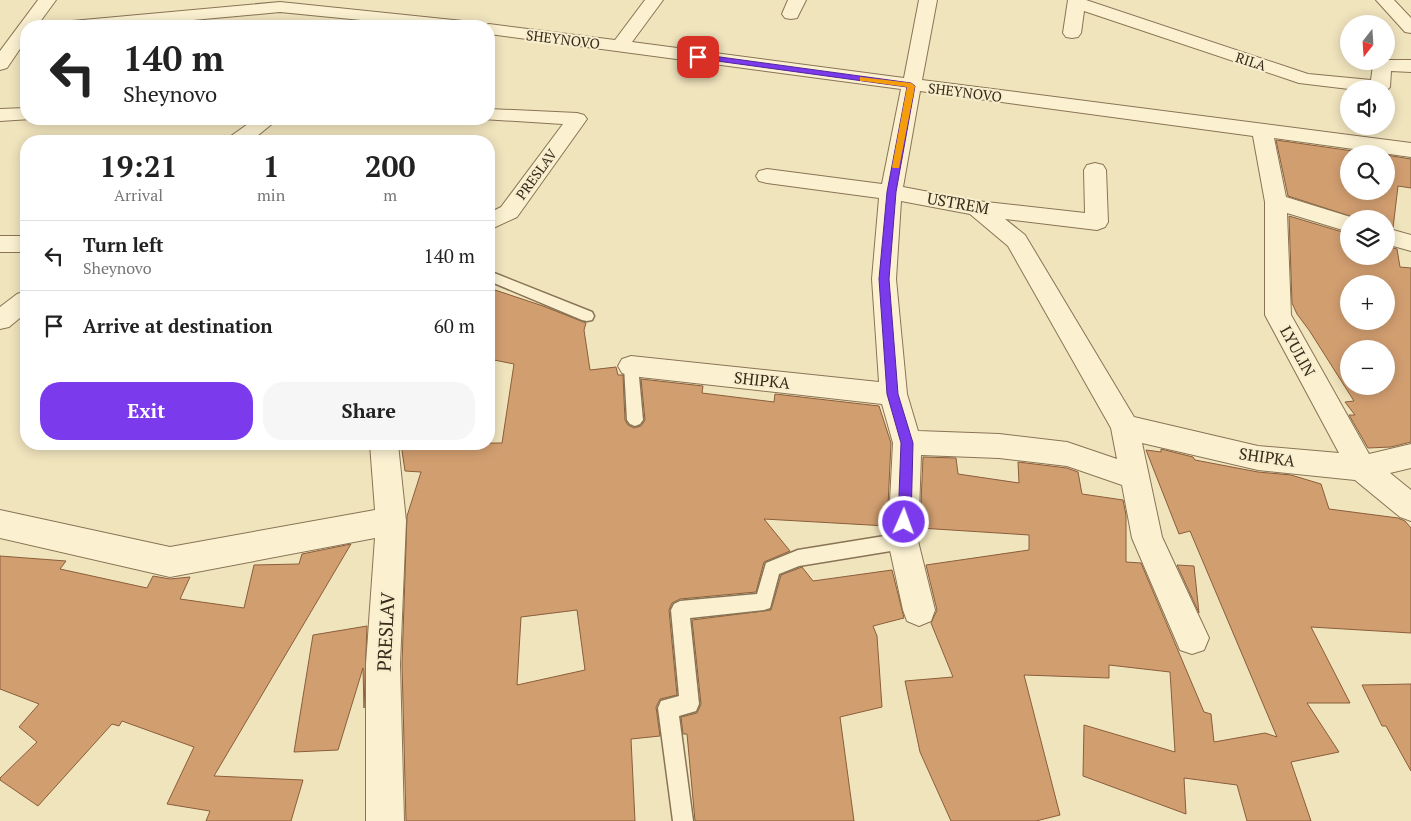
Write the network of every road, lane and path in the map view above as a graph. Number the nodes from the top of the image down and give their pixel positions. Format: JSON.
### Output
{"nodes":[{"id":1,"x":47,"y":0,"type":"edge"},
{"id":2,"x":411,"y":0,"type":"edge"},
{"id":3,"x":654,"y":0,"type":"edge"},
{"id":4,"x":928,"y":0,"type":"edge"},
{"id":5,"x":1385,"y":0,"type":"edge"},
{"id":6,"x":1077,"y":1,"type":"edge"},
{"id":7,"x":33,"y":20,"type":"edge"},
{"id":8,"x":138,"y":20,"type":"edge"},
{"id":9,"x":370,"y":20,"type":"edge"},
{"id":10,"x":386,"y":20,"type":"edge"},
{"id":11,"x":1411,"y":28,"type":"edge"},
{"id":12,"x":495,"y":31,"type":"edge"},
{"id":13,"x":1072,"y":33,"type":"dead end"},
{"id":14,"x":20,"y":37,"type":"edge"},
{"id":15,"x":620,"y":46,"type":"junction"},
{"id":16,"x":0,"y":64,"type":"edge"},
{"id":17,"x":1411,"y":66,"type":"edge"},
{"id":18,"x":911,"y":86,"type":"junction"},
{"id":19,"x":20,"y":114,"type":"edge"},
{"id":20,"x":0,"y":115,"type":"edge"},
{"id":21,"x":495,"y":116,"type":"edge"},
{"id":22,"x":260,"y":125,"type":"edge"},
{"id":23,"x":1262,"y":131,"type":"junction"},
{"id":24,"x":246,"y":135,"type":"edge"},
{"id":25,"x":1411,"y":150,"type":"edge"},
{"id":26,"x":1095,"y":170,"type":"dead end"},
{"id":27,"x":767,"y":176,"type":"dead end"},
{"id":28,"x":891,"y":192,"type":"junction"},
{"id":29,"x":1276,"y":202,"type":"junction"},
{"id":30,"x":977,"y":208,"type":"junction"},
{"id":31,"x":495,"y":219,"type":"edge"},
{"id":32,"x":1340,"y":221,"type":"edge"},
{"id":33,"x":1395,"y":239,"type":"edge"},
{"id":34,"x":1411,"y":243,"type":"edge"},
{"id":35,"x":0,"y":244,"type":"edge"},
{"id":36,"x":20,"y":244,"type":"edge"},
{"id":37,"x":495,"y":278,"type":"edge"},
{"id":38,"x":20,"y":305,"type":"edge"},
{"id":39,"x":587,"y":316,"type":"dead end"},
{"id":40,"x":0,"y":320,"type":"edge"},
{"id":41,"x":631,"y":366,"type":"joint"},
{"id":42,"x":893,"y":394,"type":"junction"},
{"id":43,"x":635,"y":420,"type":"dead end"},
{"id":44,"x":1125,"y":428,"type":"junction"},
{"id":45,"x":907,"y":443,"type":"junction"},
{"id":46,"x":384,"y":450,"type":"edge"},
{"id":47,"x":1411,"y":456,"type":"edge"},
{"id":48,"x":1362,"y":468,"type":"junction"},
{"id":49,"x":1134,"y":477,"type":"junction"},
{"id":50,"x":1411,"y":508,"type":"edge"},
{"id":51,"x":390,"y":521,"type":"junction"},
{"id":52,"x":0,"y":524,"type":"edge"},
{"id":53,"x":904,"y":541,"type":"junction"},
{"id":54,"x":919,"y":610,"type":"dead end"},
{"id":55,"x":1192,"y":638,"type":"dead end"},
{"id":56,"x":385,"y":821,"type":"edge"},
{"id":57,"x":683,"y":821,"type":"edge"}],
"edges":[{"from":1,"to":7,"type":"street"},
{"from":2,"to":10,"type":"street"},
{"from":3,"to":15,"type":"street"},
{"from":4,"to":18,"type":"street"},
{"from":5,"to":11,"type":"street"},
{"from":6,"to":13,"type":"street"},
{"from":6,"to":17,"type":"street","name":"RILA"},
{"from":8,"to":9,"type":"street"},
{"from":12,"to":15,"type":"street","name":"SHEYNOVO"},
{"from":14,"to":16,"type":"street"},
{"from":15,"to":18,"type":"street","name":"SHEYNOVO"},
{"from":18,"to":23,"type":"street","name":"SHEYNOVO"},
{"from":18,"to":28,"type":"street"},
{"from":19,"to":20,"type":"street"},
{"from":21,"to":31,"type":"street","name":"PRESLAV"},
{"from":22,"to":24,"type":"street"},
{"from":23,"to":25,"type":"street","name":"SHEYNOVO"},
{"from":23,"to":29,"type":"street","name":"LYULIN"},
{"from":26,"to":30,"type":"street","name":"USTREM"},
{"from":27,"to":28,"type":"street","name":"USTREM"},
{"from":28,"to":30,"type":"street","name":"USTREM"},
{"from":28,"to":42,"type":"street"},
{"from":29,"to":32,"type":"street"},
{"from":29,"to":48,"type":"street","name":"LYULIN"},
{"from":30,"to":44,"type":"street"},
{"from":33,"to":34,"type":"street"},
{"from":35,"to":36,"type":"street"},
{"from":37,"to":39,"type":"lane"},
{"from":38,"to":40,"type":"street"},
{"from":41,"to":42,"type":"street","name":"SHIPKA"},
{"from":41,"to":43,"type":"lane"},
{"from":42,"to":45,"type":"street"},
{"from":44,"to":48,"type":"street","name":"SHIPKA"},
{"from":44,"to":49,"type":"street"},
{"from":45,"to":49,"type":"street"},
{"from":45,"to":53,"type":"street"},
{"from":46,"to":51,"type":"street","name":"PRESLAV"},
{"from":47,"to":48,"type":"street","name":"SHIPKA"},
{"from":48,"to":50,"type":"street","name":"LYULIN"},
{"from":49,"to":55,"type":"street"},
{"from":51,"to":52,"type":"street"},
{"from":51,"to":56,"type":"street","name":"PRESLAV"},
{"from":53,"to":54,"type":"street"},
{"from":53,"to":57,"type":"lane"}]}
